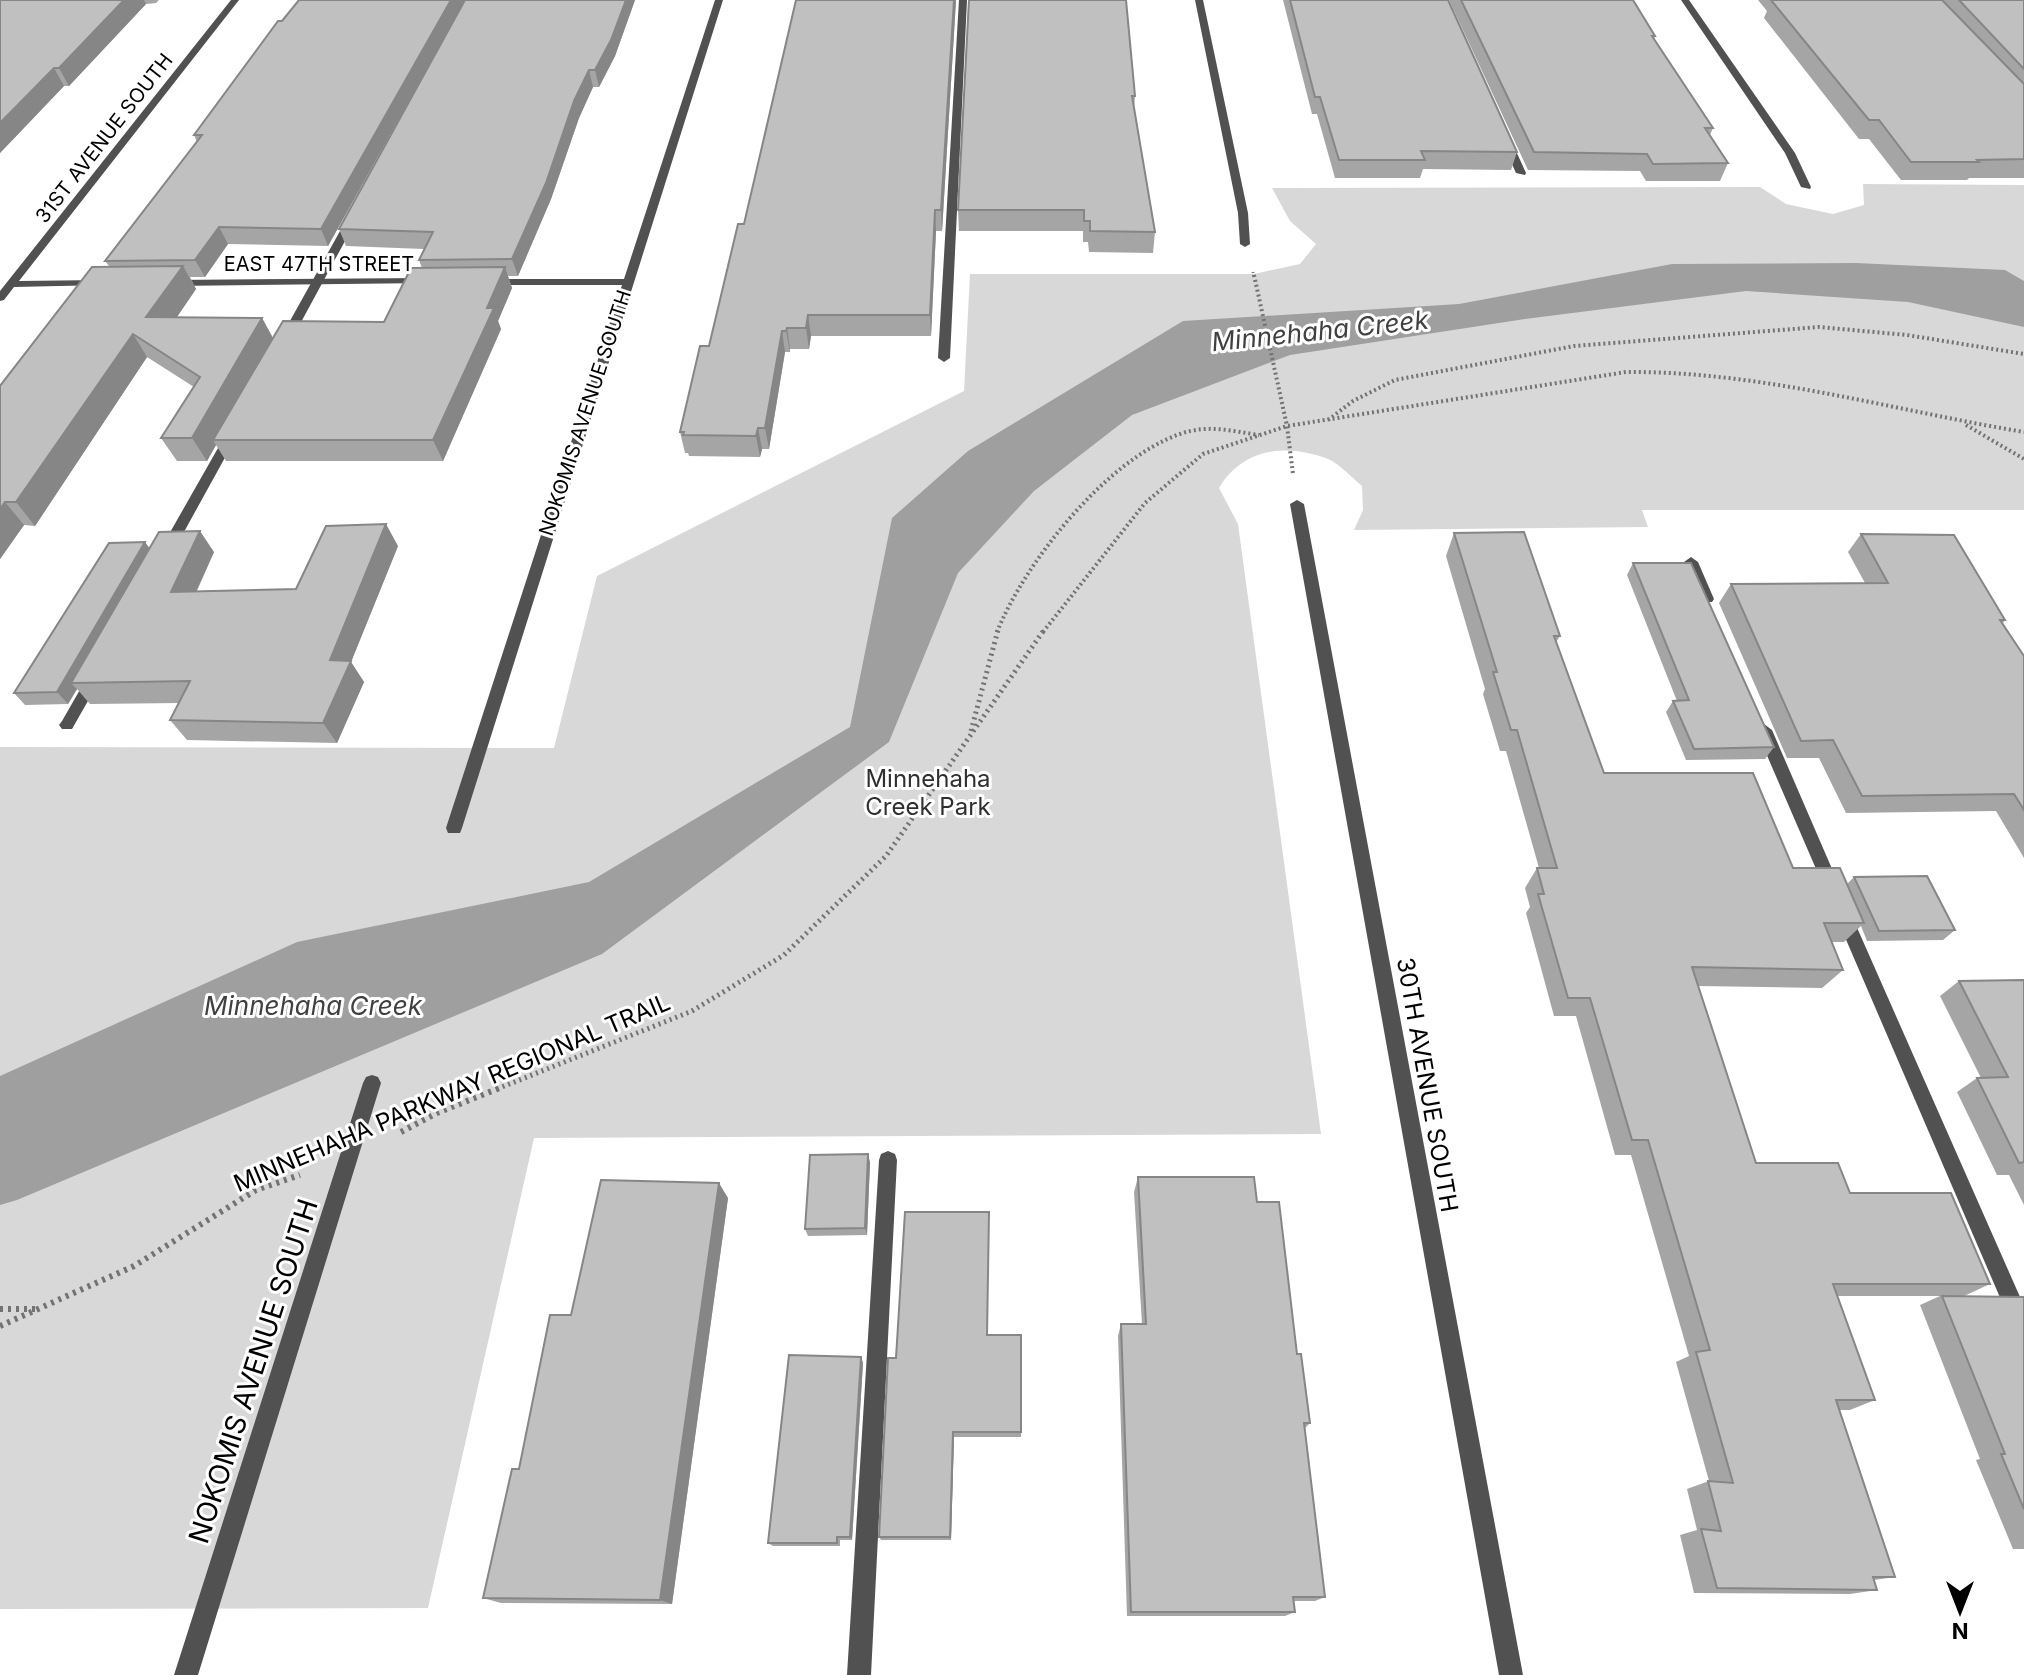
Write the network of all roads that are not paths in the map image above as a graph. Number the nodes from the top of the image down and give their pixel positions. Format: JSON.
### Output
{"nodes":[{"id":1,"x":235,"y":0,"type":"edge"},
{"id":2,"x":719,"y":0,"type":"edge"},
{"id":3,"x":963,"y":0,"type":"edge"},
{"id":4,"x":1199,"y":0,"type":"edge"},
{"id":5,"x":1685,"y":0,"type":"edge"},
{"id":6,"x":1502,"y":130,"type":"edge"},
{"id":7,"x":1521,"y":173,"type":"dead end"},
{"id":8,"x":1806,"y":187,"type":"dead end"},
{"id":9,"x":361,"y":202,"type":"edge"},
{"id":10,"x":1245,"y":244,"type":"road end"},
{"id":11,"x":318,"y":281,"type":"junction"},
{"id":12,"x":439,"y":281,"type":"edge"},
{"id":13,"x":470,"y":282,"type":"edge"},
{"id":14,"x":627,"y":282,"type":"junction"},
{"id":15,"x":117,"y":283,"type":"edge"},
{"id":16,"x":163,"y":283,"type":"edge"},
{"id":17,"x":12,"y":284,"type":"junction"},
{"id":18,"x":0,"y":298,"type":"edge"},
{"id":19,"x":279,"y":351,"type":"edge"},
{"id":20,"x":944,"y":358,"type":"dead end"},
{"id":21,"x":240,"y":420,"type":"edge"},
{"id":22,"x":1297,"y":504,"type":"road end"},
{"id":23,"x":161,"y":559,"type":"edge"},
{"id":24,"x":1691,"y":562,"type":"edge"},
{"id":25,"x":1716,"y":620,"type":"edge"},
{"id":26,"x":99,"y":670,"type":"edge"},
{"id":27,"x":1754,"y":707,"type":"edge"},
{"id":28,"x":67,"y":725,"type":"dead end"},
{"id":29,"x":454,"y":828,"type":"dead end"},
{"id":30,"x":372,"y":1083,"type":"dead end"},
{"id":31,"x":888,"y":1160,"type":"dead end"},
{"id":32,"x":2024,"y":1330,"type":"edge"},
{"id":33,"x":186,"y":1675,"type":"edge"},
{"id":34,"x":859,"y":1675,"type":"edge"},
{"id":35,"x":1511,"y":1675,"type":"edge"}],
"edges":[{"from":1,"to":17,"type":"street","name":"31ST AVENUE SOUTH"},
{"from":2,"to":14,"type":"street","name":"NOKOMIS AVENUE SOUTH"},
{"from":3,"to":20,"type":"street"},
{"from":4,"to":10,"type":"street"},
{"from":5,"to":8,"type":"street"},
{"from":6,"to":7,"type":"street"},
{"from":9,"to":11,"type":"street"},
{"from":11,"to":12,"type":"street","name":"EAST 47TH STREET"},
{"from":11,"to":16,"type":"street","name":"EAST 47TH STREET"},
{"from":11,"to":19,"type":"street"},
{"from":13,"to":14,"type":"street"},
{"from":14,"to":29,"type":"street","name":"NOKOMIS AVENUE SOUTH"},
{"from":15,"to":17,"type":"street"},
{"from":17,"to":18,"type":"street","name":"31ST AVENUE SOUTH"},
{"from":21,"to":23,"type":"street"},
{"from":22,"to":35,"type":"street","name":"30TH AVENUE SOUTH"},
{"from":24,"to":25,"type":"street"},
{"from":26,"to":28,"type":"street"},
{"from":27,"to":32,"type":"street"},
{"from":30,"to":33,"type":"street","name":"NOKOMIS AVENUE SOUTH"},
{"from":31,"to":34,"type":"street"}]}
